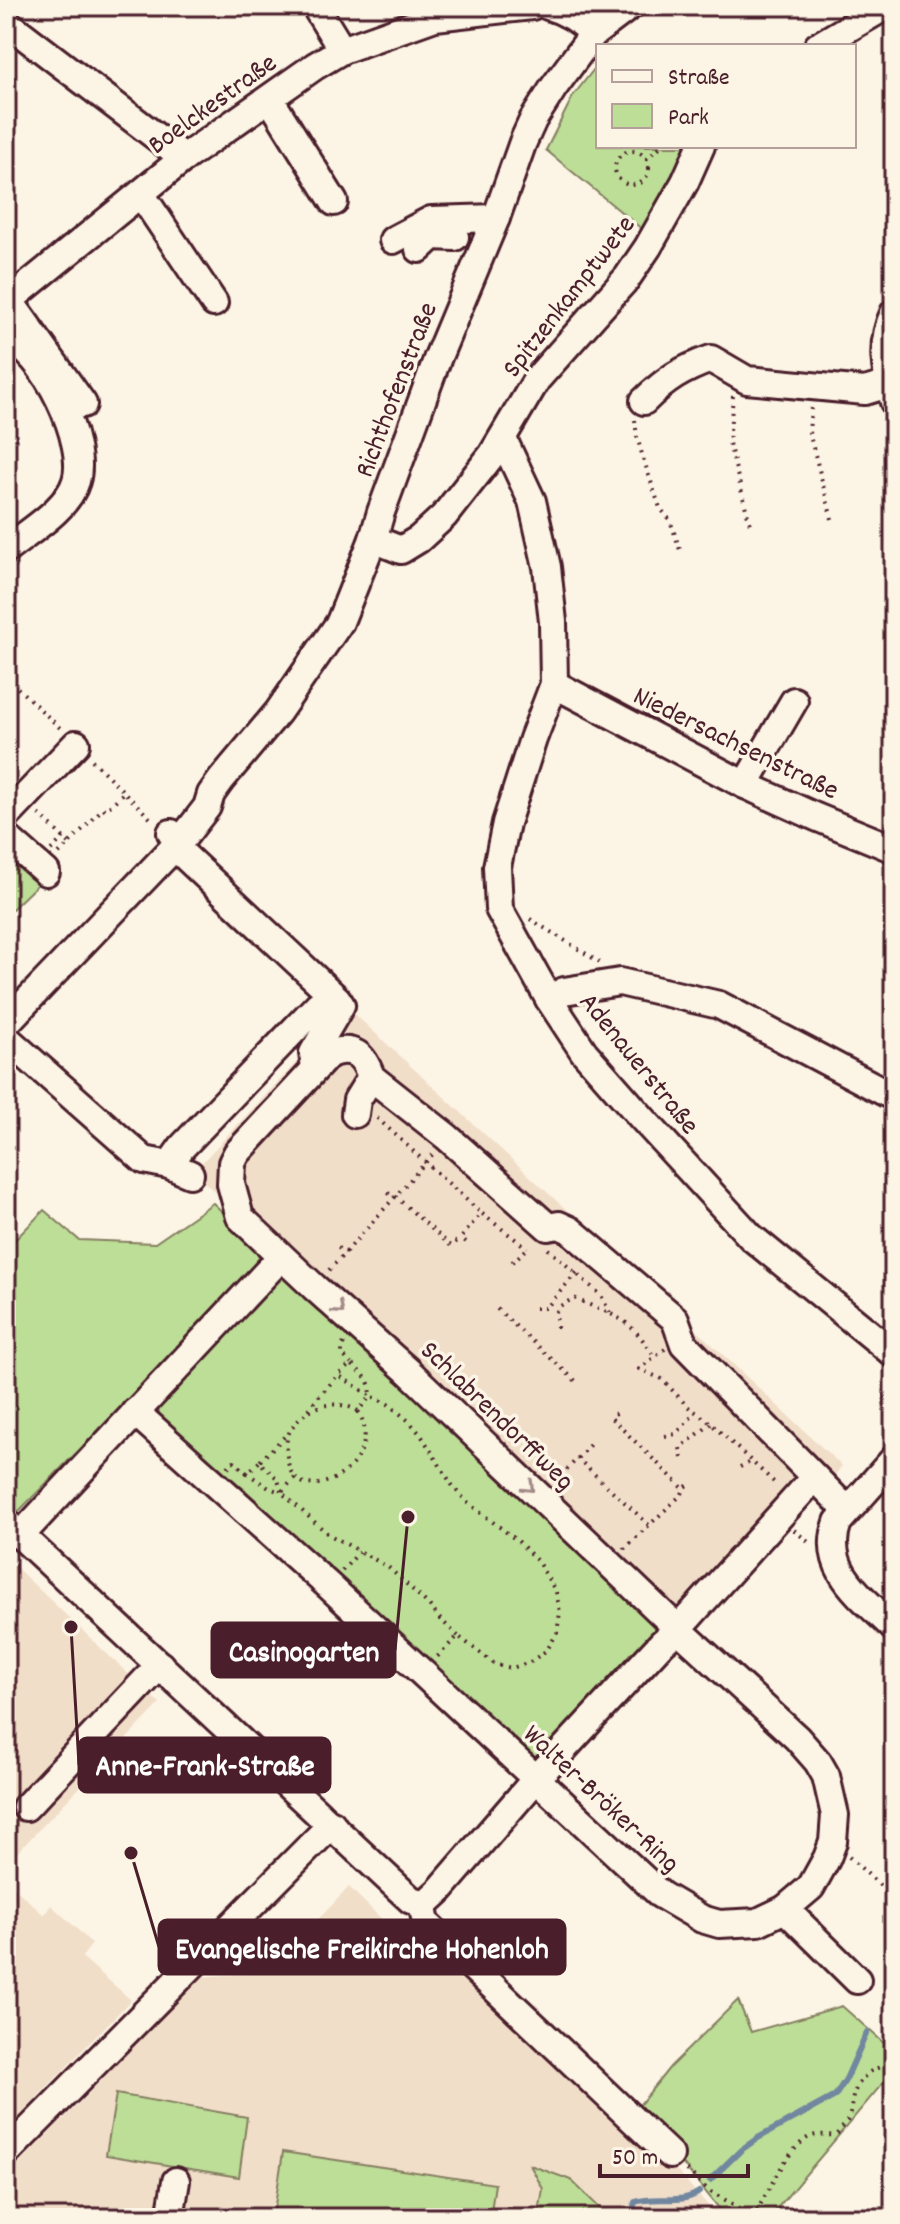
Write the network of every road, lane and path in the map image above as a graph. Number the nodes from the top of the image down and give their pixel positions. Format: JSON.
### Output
{"nodes":[{"id":1,"x":315,"y":6,"type":"edge"},
{"id":2,"x":532,"y":6,"type":"edge"},
{"id":3,"x":548,"y":6,"type":"edge"},
{"id":4,"x":630,"y":6,"type":"edge"},
{"id":5,"x":886,"y":6,"type":"edge"},
{"id":6,"x":6,"y":22,"type":"edge"},
{"id":7,"x":593,"y":34,"type":"junction"},
{"id":8,"x":821,"y":44,"type":"edge"},
{"id":9,"x":342,"y":50,"type":"junction"},
{"id":10,"x":270,"y":99,"type":"junction"},
{"id":11,"x":659,"y":148,"type":"edge"},
{"id":12,"x":700,"y":148,"type":"edge"},
{"id":13,"x":184,"y":158,"type":"junction"},
{"id":14,"x":646,"y":159,"type":"junction"},
{"id":15,"x":141,"y":194,"type":"junction"},
{"id":16,"x":334,"y":202,"type":"dead end"},
{"id":17,"x":496,"y":218,"type":"junction"},
{"id":18,"x":393,"y":240,"type":"dead end"},
{"id":19,"x":485,"y":245,"type":"junction"},
{"id":20,"x":419,"y":249,"type":"dead end"},
{"id":21,"x":7,"y":302,"type":"edge"},
{"id":22,"x":214,"y":303,"type":"dead end"},
{"id":23,"x":894,"y":313,"type":"edge"},
{"id":24,"x":6,"y":338,"type":"edge"},
{"id":25,"x":737,"y":374,"type":"junction"},
{"id":26,"x":813,"y":386,"type":"junction"},
{"id":27,"x":891,"y":393,"type":"edge"},
{"id":28,"x":644,"y":401,"type":"joint"},
{"id":29,"x":83,"y":404,"type":"dead end"},
{"id":30,"x":503,"y":439,"type":"junction"},
{"id":31,"x":832,"y":519,"type":"dead end"},
{"id":32,"x":751,"y":528,"type":"dead end"},
{"id":33,"x":373,"y":539,"type":"junction"},
{"id":34,"x":6,"y":550,"type":"edge"},
{"id":35,"x":680,"y":550,"type":"dead end"},
{"id":36,"x":6,"y":677,"type":"edge"},
{"id":37,"x":554,"y":684,"type":"junction"},
{"id":38,"x":794,"y":701,"type":"dead end"},
{"id":39,"x":76,"y":744,"type":"junction"},
{"id":40,"x":745,"y":785,"type":"junction"},
{"id":41,"x":124,"y":792,"type":"junction"},
{"id":42,"x":39,"y":814,"type":"dead end"},
{"id":43,"x":6,"y":817,"type":"edge"},
{"id":44,"x":6,"y":837,"type":"edge"},
{"id":45,"x":172,"y":839,"type":"junction"},
{"id":46,"x":69,"y":843,"type":"junction"},
{"id":47,"x":894,"y":849,"type":"edge"},
{"id":48,"x":44,"y":871,"type":"joint"},
{"id":49,"x":499,"y":909,"type":"junction"},
{"id":50,"x":620,"y":982,"type":"junction"},
{"id":51,"x":549,"y":999,"type":"junction"},
{"id":52,"x":318,"y":1005,"type":"dead end"},
{"id":53,"x":7,"y":1019,"type":"edge"},
{"id":54,"x":315,"y":1068,"type":"junction"},
{"id":55,"x":371,"y":1077,"type":"junction"},
{"id":56,"x":894,"y":1097,"type":"edge"},
{"id":57,"x":356,"y":1107,"type":"joint"},
{"id":58,"x":447,"y":1137,"type":"junction"},
{"id":59,"x":425,"y":1162,"type":"junction"},
{"id":60,"x":388,"y":1193,"type":"dead end"},
{"id":61,"x":396,"y":1197,"type":"junction"},
{"id":62,"x":481,"y":1213,"type":"junction"},
{"id":63,"x":461,"y":1238,"type":"junction"},
{"id":64,"x":466,"y":1242,"type":"dead end"},
{"id":65,"x":338,"y":1248,"type":"dead end"},
{"id":66,"x":547,"y":1248,"type":"dead end"},
{"id":67,"x":346,"y":1252,"type":"junction"},
{"id":68,"x":277,"y":1253,"type":"junction"},
{"id":69,"x":512,"y":1262,"type":"dead end"},
{"id":70,"x":330,"y":1270,"type":"dead end"},
{"id":71,"x":577,"y":1272,"type":"junction"},
{"id":72,"x":535,"y":1308,"type":"dead end"},
{"id":73,"x":497,"y":1309,"type":"dead end"},
{"id":74,"x":610,"y":1313,"type":"junction"},
{"id":75,"x":557,"y":1328,"type":"dead end"},
{"id":76,"x":684,"y":1344,"type":"junction"},
{"id":77,"x":342,"y":1354,"type":"dead end"},
{"id":78,"x":894,"y":1354,"type":"edge"},
{"id":79,"x":654,"y":1357,"type":"junction"},
{"id":80,"x":351,"y":1364,"type":"junction"},
{"id":81,"x":338,"y":1375,"type":"junction"},
{"id":82,"x":579,"y":1384,"type":"dead end"},
{"id":83,"x":371,"y":1396,"type":"junction"},
{"id":84,"x":308,"y":1410,"type":"junction"},
{"id":85,"x":358,"y":1411,"type":"junction"},
{"id":86,"x":135,"y":1412,"type":"junction"},
{"id":87,"x":616,"y":1413,"type":"dead end"},
{"id":88,"x":695,"y":1413,"type":"junction"},
{"id":89,"x":711,"y":1424,"type":"junction"},
{"id":90,"x":289,"y":1432,"type":"junction"},
{"id":91,"x":665,"y":1436,"type":"dead end"},
{"id":92,"x":593,"y":1441,"type":"dead end"},
{"id":93,"x":577,"y":1458,"type":"junction"},
{"id":94,"x":682,"y":1458,"type":"dead end"},
{"id":95,"x":894,"y":1459,"type":"edge"},
{"id":96,"x":752,"y":1461,"type":"junction"},
{"id":97,"x":259,"y":1462,"type":"junction"},
{"id":98,"x":236,"y":1464,"type":"dead end"},
{"id":99,"x":740,"y":1467,"type":"dead end"},
{"id":100,"x":247,"y":1473,"type":"junction"},
{"id":101,"x":295,"y":1478,"type":"junction"},
{"id":102,"x":814,"y":1478,"type":"junction"},
{"id":103,"x":281,"y":1492,"type":"junction"},
{"id":104,"x":541,"y":1499,"type":"junction"},
{"id":105,"x":793,"y":1501,"type":"junction"},
{"id":106,"x":847,"y":1510,"type":"junction"},
{"id":107,"x":649,"y":1525,"type":"junction"},
{"id":108,"x":771,"y":1525,"type":"junction"},
{"id":109,"x":13,"y":1529,"type":"edge"},
{"id":110,"x":833,"y":1546,"type":"junction"},
{"id":111,"x":610,"y":1563,"type":"junction"},
{"id":112,"x":894,"y":1628,"type":"edge"},
{"id":113,"x":678,"y":1629,"type":"junction"},
{"id":114,"x":458,"y":1636,"type":"junction"},
{"id":115,"x":160,"y":1665,"type":"junction"},
{"id":116,"x":423,"y":1673,"type":"junction"},
{"id":117,"x":535,"y":1780,"type":"junction"},
{"id":118,"x":26,"y":1807,"type":"dead end"},
{"id":119,"x":332,"y":1824,"type":"junction"},
{"id":120,"x":833,"y":1842,"type":"junction"},
{"id":121,"x":894,"y":1898,"type":"edge"},
{"id":122,"x":422,"y":1903,"type":"junction"},
{"id":123,"x":785,"y":1909,"type":"junction"},
{"id":124,"x":857,"y":1980,"type":"dead end"},
{"id":125,"x":894,"y":2066,"type":"edge"},
{"id":126,"x":6,"y":2153,"type":"edge"},
{"id":127,"x":670,"y":2155,"type":"joint"},
{"id":128,"x":176,"y":2181,"type":"dead end"},
{"id":129,"x":755,"y":2217,"type":"edge"},
{"id":130,"x":170,"y":2218,"type":"edge"}],
"edges":[{"from":1,"to":9,"type":"street"},
{"from":2,"to":9,"type":"street","name":"Boelckestraße"},
{"from":3,"to":7,"type":"street"},
{"from":4,"to":7,"type":"street","name":"Richthofenstraße"},
{"from":5,"to":8,"type":"street"},
{"from":6,"to":13,"type":"street"},
{"from":7,"to":17,"type":"street","name":"Richthofenstraße"},
{"from":9,"to":10,"type":"street","name":"Boelckestraße"},
{"from":10,"to":13,"type":"street","name":"Boelckestraße"},
{"from":10,"to":16,"type":"street"},
{"from":11,"to":14,"type":"path"},
{"from":12,"to":30,"type":"street","name":"Spitzenkamptwete"},
{"from":13,"to":15,"type":"street","name":"Boelckestraße"},
{"from":14,"to":14,"type":"path"},
{"from":15,"to":21,"type":"street","name":"Boelckestraße"},
{"from":15,"to":22,"type":"street"},
{"from":17,"to":18,"type":"street"},
{"from":17,"to":19,"type":"street","name":"Richthofenstraße"},
{"from":19,"to":20,"type":"street"},
{"from":19,"to":33,"type":"street","name":"Richthofenstraße"},
{"from":21,"to":29,"type":"street"},
{"from":23,"to":27,"type":"street"},
{"from":24,"to":34,"type":"street"},
{"from":25,"to":26,"type":"street"},
{"from":25,"to":28,"type":"street"},
{"from":25,"to":32,"type":"path"},
{"from":26,"to":27,"type":"street"},
{"from":26,"to":31,"type":"path"},
{"from":28,"to":35,"type":"path"},
{"from":30,"to":33,"type":"street","name":"Spitzenkamptwete"},
{"from":30,"to":37,"type":"street","name":"Adenauerstraße"},
{"from":33,"to":45,"type":"street","name":"Richthofenstraße"},
{"from":36,"to":39,"type":"path"},
{"from":37,"to":40,"type":"street","name":"Niedersachsenstraße"},
{"from":37,"to":49,"type":"street","name":"Adenauerstraße"},
{"from":38,"to":40,"type":"street"},
{"from":39,"to":41,"type":"path"},
{"from":39,"to":43,"type":"street"},
{"from":40,"to":47,"type":"street","name":"Niedersachsenstraße"},
{"from":41,"to":45,"type":"path"},
{"from":41,"to":46,"type":"path"},
{"from":42,"to":46,"type":"path"},
{"from":44,"to":48,"type":"street"},
{"from":45,"to":53,"type":"street","name":"Richthofenstraße"},
{"from":45,"to":54,"type":"street"},
{"from":46,"to":48,"type":"path"},
{"from":49,"to":50,"type":"path"},
{"from":49,"to":51,"type":"street","name":"Adenauerstraße"},
{"from":50,"to":51,"type":"street"},
{"from":50,"to":56,"type":"street"},
{"from":51,"to":78,"type":"street","name":"Adenauerstraße"},
{"from":52,"to":53,"type":"street"},
{"from":54,"to":55,"type":"street"},
{"from":54,"to":68,"type":"street","name":"Schlabrendorffweg"},
{"from":55,"to":57,"type":"street"},
{"from":55,"to":58,"type":"street"},
{"from":57,"to":59,"type":"path"},
{"from":58,"to":59,"type":"path"},
{"from":58,"to":76,"type":"street"},
{"from":59,"to":61,"type":"path"},
{"from":59,"to":62,"type":"path"},
{"from":60,"to":61,"type":"path"},
{"from":61,"to":63,"type":"path"},
{"from":61,"to":67,"type":"path"},
{"from":62,"to":63,"type":"path"},
{"from":62,"to":69,"type":"path"},
{"from":63,"to":64,"type":"path"},
{"from":65,"to":67,"type":"path"},
{"from":66,"to":71,"type":"path"},
{"from":67,"to":70,"type":"path"},
{"from":68,"to":86,"type":"street"},
{"from":68,"to":104,"type":"street","name":"Schlabrendorffweg","one_way":true},
{"from":71,"to":72,"type":"path"},
{"from":71,"to":74,"type":"path"},
{"from":73,"to":82,"type":"path"},
{"from":74,"to":75,"type":"path"},
{"from":74,"to":79,"type":"path"},
{"from":76,"to":79,"type":"path"},
{"from":76,"to":102,"type":"street"},
{"from":77,"to":80,"type":"path"},
{"from":79,"to":88,"type":"path"},
{"from":80,"to":81,"type":"path"},
{"from":80,"to":83,"type":"path"},
{"from":81,"to":83,"type":"path"},
{"from":81,"to":84,"type":"path"},
{"from":83,"to":85,"type":"path"},
{"from":83,"to":114,"type":"path"},
{"from":84,"to":85,"type":"path"},
{"from":84,"to":90,"type":"path"},
{"from":85,"to":101,"type":"path"},
{"from":86,"to":109,"type":"street"},
{"from":86,"to":116,"type":"street","name":"Walter-Bröker-Ring"},
{"from":87,"to":107,"type":"path"},
{"from":88,"to":89,"type":"path"},
{"from":88,"to":91,"type":"path"},
{"from":89,"to":94,"type":"path"},
{"from":89,"to":96,"type":"path"},
{"from":90,"to":97,"type":"path"},
{"from":90,"to":101,"type":"path"},
{"from":92,"to":93,"type":"path"},
{"from":93,"to":104,"type":"path"},
{"from":93,"to":107,"type":"path"},
{"from":95,"to":106,"type":"street"},
{"from":96,"to":99,"type":"path"},
{"from":96,"to":105,"type":"path"},
{"from":97,"to":100,"type":"path"},
{"from":97,"to":103,"type":"path"},
{"from":98,"to":100,"type":"path"},
{"from":100,"to":103,"type":"path"},
{"from":101,"to":103,"type":"path"},
{"from":102,"to":105,"type":"street"},
{"from":102,"to":106,"type":"street"},
{"from":103,"to":114,"type":"path"},
{"from":104,"to":111,"type":"street","name":"Schlabrendorffweg"},
{"from":105,"to":108,"type":"street"},
{"from":106,"to":110,"type":"street"},
{"from":107,"to":111,"type":"path"},
{"from":108,"to":110,"type":"path"},
{"from":108,"to":113,"type":"street"},
{"from":109,"to":115,"type":"street"},
{"from":110,"to":112,"type":"street"},
{"from":111,"to":113,"type":"street","name":"Schlabrendorffweg"},
{"from":113,"to":117,"type":"street"},
{"from":113,"to":120,"type":"street","name":"Walter-Bröker-Ring"},
{"from":114,"to":116,"type":"path"},
{"from":115,"to":118,"type":"street"},
{"from":115,"to":119,"type":"street"},
{"from":116,"to":117,"type":"street","name":"Walter-Bröker-Ring"},
{"from":117,"to":122,"type":"street"},
{"from":117,"to":123,"type":"street","name":"Walter-Bröker-Ring"},
{"from":119,"to":122,"type":"street"},
{"from":119,"to":126,"type":"street"},
{"from":120,"to":121,"type":"path"},
{"from":120,"to":123,"type":"street","name":"Walter-Bröker-Ring"},
{"from":122,"to":127,"type":"street"},
{"from":123,"to":124,"type":"street"},
{"from":125,"to":129,"type":"path"},
{"from":127,"to":129,"type":"path"},
{"from":128,"to":130,"type":"street"}]}
